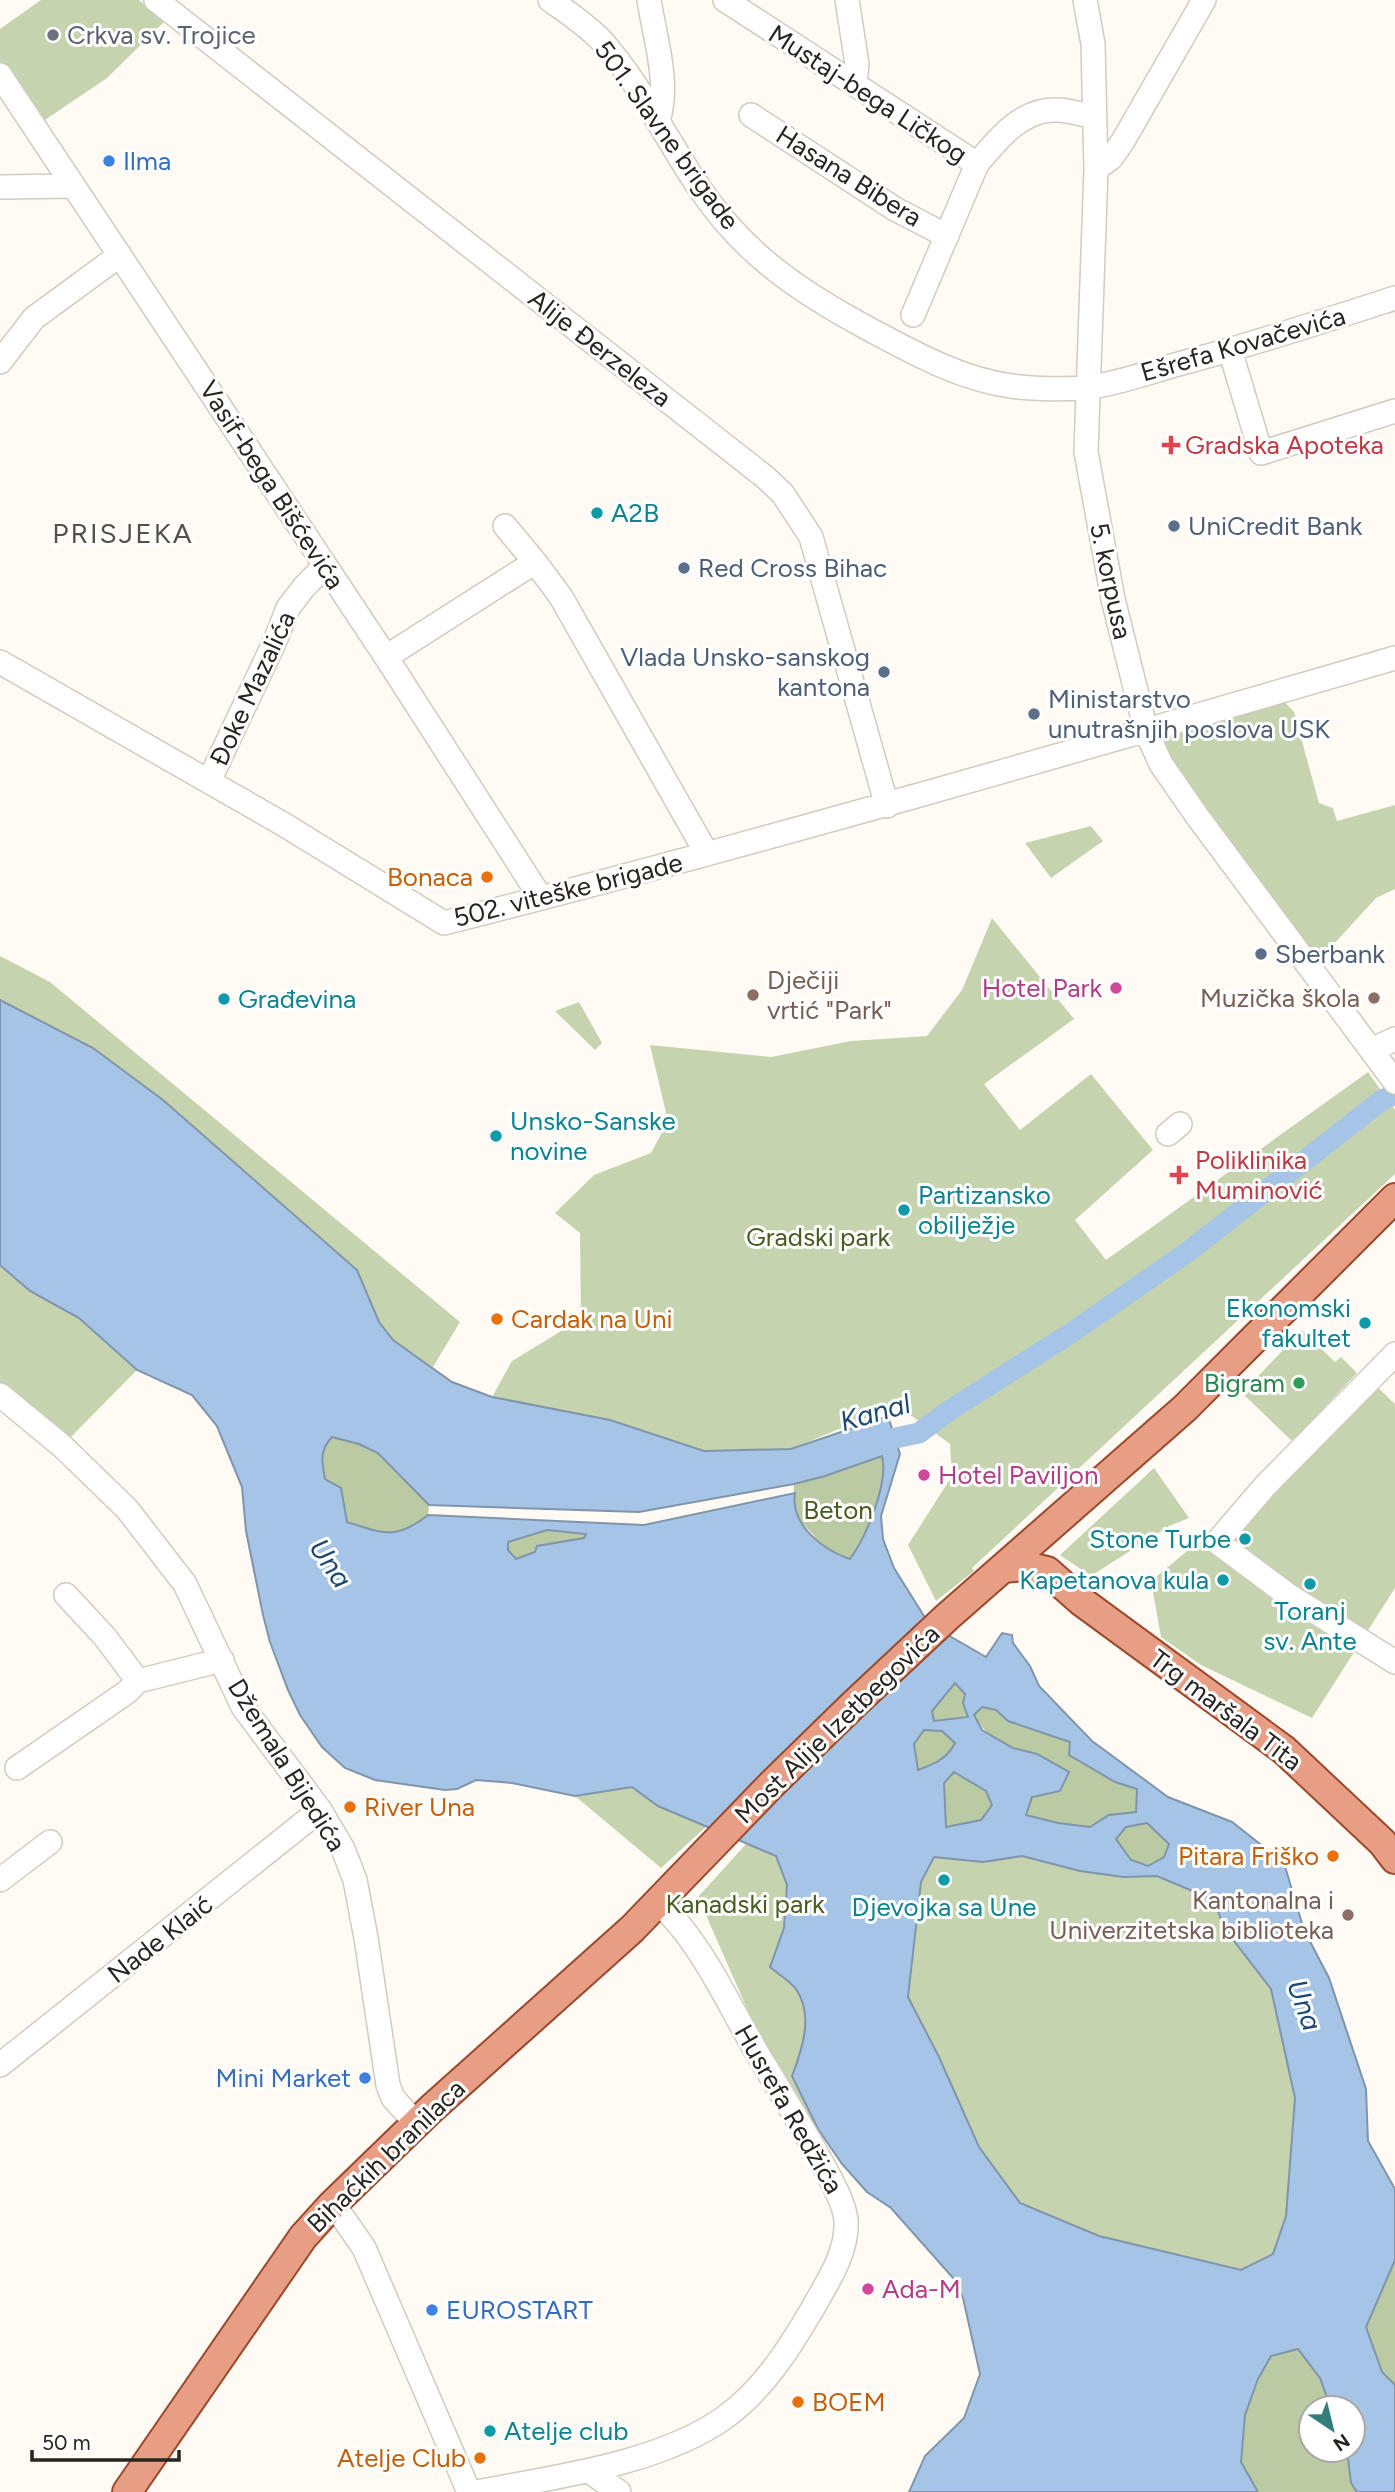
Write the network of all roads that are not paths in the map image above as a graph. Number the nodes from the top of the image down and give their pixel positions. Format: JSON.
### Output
{"nodes":[{"id":1,"x":156,"y":0,"type":"edge"},
{"id":2,"x":550,"y":0,"type":"edge"},
{"id":3,"x":649,"y":0,"type":"edge"},
{"id":4,"x":725,"y":0,"type":"edge"},
{"id":5,"x":847,"y":0,"type":"edge"},
{"id":6,"x":1085,"y":0,"type":"edge"},
{"id":7,"x":1204,"y":0,"type":"edge"},
{"id":8,"x":0,"y":75,"type":"edge"},
{"id":9,"x":855,"y":84,"type":"junction"},
{"id":10,"x":751,"y":115,"type":"dead end"},
{"id":11,"x":1095,"y":117,"type":"junction"},
{"id":12,"x":658,"y":121,"type":"junction"},
{"id":13,"x":976,"y":164,"type":"junction"},
{"id":14,"x":1096,"y":169,"type":"junction"},
{"id":15,"x":74,"y":186,"type":"junction"},
{"id":16,"x":0,"y":187,"type":"edge"},
{"id":17,"x":947,"y":236,"type":"junction"},
{"id":18,"x":120,"y":255,"type":"junction"},
{"id":19,"x":1395,"y":298,"type":"edge"},
{"id":20,"x":913,"y":315,"type":"dead end"},
{"id":21,"x":1230,"y":350,"type":"junction"},
{"id":22,"x":0,"y":362,"type":"edge"},
{"id":23,"x":1090,"y":387,"type":"junction"},
{"id":24,"x":1395,"y":411,"type":"edge"},
{"id":25,"x":505,"y":526,"type":"dead end"},
{"id":26,"x":535,"y":562,"type":"junction"},
{"id":27,"x":324,"y":566,"type":"junction"},
{"id":28,"x":386,"y":657,"type":"junction"},
{"id":29,"x":1395,"y":658,"type":"edge"},
{"id":30,"x":0,"y":662,"type":"edge"},
{"id":31,"x":1146,"y":731,"type":"junction"},
{"id":32,"x":209,"y":781,"type":"junction"},
{"id":33,"x":887,"y":806,"type":"junction"},
{"id":34,"x":707,"y":854,"type":"junction"},
{"id":35,"x":541,"y":898,"type":"junction"},
{"id":36,"x":1395,"y":1039,"type":"edge"},
{"id":37,"x":1383,"y":1066,"type":"edge"},
{"id":38,"x":1395,"y":1198,"type":"edge"},
{"id":39,"x":1395,"y":1354,"type":"edge"},
{"id":40,"x":0,"y":1395,"type":"edge"},
{"id":41,"x":1041,"y":1535,"type":"junction"},
{"id":42,"x":1003,"y":1568,"type":"junction"},
{"id":43,"x":1046,"y":1571,"type":"junction"},
{"id":44,"x":66,"y":1595,"type":"dead end"},
{"id":45,"x":222,"y":1660,"type":"junction"},
{"id":46,"x":1395,"y":1662,"type":"edge"},
{"id":47,"x":138,"y":1681,"type":"junction"},
{"id":48,"x":17,"y":1768,"type":"dead end"},
{"id":49,"x":320,"y":1810,"type":"junction"},
{"id":50,"x":50,"y":1842,"type":"dead end"},
{"id":51,"x":1395,"y":1859,"type":"edge"},
{"id":52,"x":696,"y":1864,"type":"joint"},
{"id":53,"x":0,"y":1880,"type":"edge"},
{"id":54,"x":659,"y":1903,"type":"junction"},
{"id":55,"x":0,"y":2065,"type":"edge"},
{"id":56,"x":416,"y":2123,"type":"junction"},
{"id":57,"x":332,"y":2205,"type":"junction"},
{"id":58,"x":589,"y":2471,"type":"junction"},
{"id":59,"x":127,"y":2492,"type":"edge"},
{"id":60,"x":469,"y":2492,"type":"edge"},
{"id":61,"x":477,"y":2492,"type":"edge"},
{"id":62,"x":619,"y":2492,"type":"edge"}],
"edges":[{"from":1,"to":33,"type":"street","name":"Alije Đerzeleza"},
{"from":2,"to":12,"type":"street","name":"501. Slavne brigade"},
{"from":3,"to":12,"type":"street"},
{"from":4,"to":9,"type":"street","name":"Mustaj-bega Ličkog"},
{"from":5,"to":9,"type":"street"},
{"from":6,"to":11,"type":"street","name":"5. korpusa"},
{"from":7,"to":14,"type":"street"},
{"from":8,"to":15,"type":"street","name":"Vasif-bega Bišćevića"},
{"from":9,"to":13,"type":"street","name":"Mustaj-bega Ličkog"},
{"from":10,"to":17,"type":"street","name":"Hasana Bibera"},
{"from":11,"to":13,"type":"street"},
{"from":11,"to":14,"type":"street","name":"5. korpusa"},
{"from":12,"to":23,"type":"street","name":"501. Slavne brigade"},
{"from":13,"to":17,"type":"street"},
{"from":14,"to":23,"type":"street","name":"5. korpusa"},
{"from":15,"to":16,"type":"street"},
{"from":15,"to":18,"type":"street","name":"Vasif-bega Bišćevića"},
{"from":17,"to":20,"type":"street"},
{"from":18,"to":22,"type":"street"},
{"from":18,"to":27,"type":"street","name":"Vasif-bega Bišćevića"},
{"from":19,"to":21,"type":"street","name":"Ešrefa Kovačevića"},
{"from":21,"to":23,"type":"street","name":"Ešrefa Kovačevića"},
{"from":21,"to":24,"type":"street"},
{"from":23,"to":31,"type":"street","name":"5. korpusa"},
{"from":25,"to":26,"type":"street"},
{"from":26,"to":28,"type":"street"},
{"from":26,"to":34,"type":"street"},
{"from":27,"to":28,"type":"street","name":"Vasif-bega Bišćevića"},
{"from":27,"to":32,"type":"street","name":"Đoke Mazalića"},
{"from":28,"to":35,"type":"street","name":"Vasif-bega Bišćevića"},
{"from":29,"to":31,"type":"street","name":"502. viteške brigade"},
{"from":30,"to":32,"type":"street","name":"502. viteške brigade"},
{"from":31,"to":33,"type":"street","name":"502. viteške brigade"},
{"from":31,"to":37,"type":"street","name":"5. korpusa"},
{"from":32,"to":35,"type":"street","name":"502. viteške brigade"},
{"from":33,"to":34,"type":"street","name":"502. viteške brigade"},
{"from":34,"to":35,"type":"street","name":"502. viteške brigade"},
{"from":36,"to":37,"type":"street"},
{"from":38,"to":41,"type":"main road","name":"Most Alije Izetbegovića"},
{"from":39,"to":46,"type":"street"},
{"from":40,"to":45,"type":"street","name":"Džemala Bijedića"},
{"from":41,"to":42,"type":"main road","name":"Most Alije Izetbegovića"},
{"from":41,"to":43,"type":"main road"},
{"from":42,"to":43,"type":"main road"},
{"from":42,"to":52,"type":"main road","name":"Most Alije Izetbegovića"},
{"from":43,"to":51,"type":"main road","name":"Trg maršala Tita"},
{"from":44,"to":47,"type":"street"},
{"from":45,"to":47,"type":"street"},
{"from":45,"to":49,"type":"street","name":"Džemala Bijedića"},
{"from":47,"to":48,"type":"street"},
{"from":49,"to":55,"type":"street","name":"Nade Klaić"},
{"from":49,"to":56,"type":"street","name":"Džemala Bijedića"},
{"from":50,"to":53,"type":"street"},
{"from":52,"to":54,"type":"main road","name":"Bihaćkih branilaca"},
{"from":54,"to":56,"type":"main road","name":"Bihaćkih branilaca"},
{"from":54,"to":58,"type":"street","name":"Husrefa Redžića"},
{"from":56,"to":57,"type":"main road","name":"Bihaćkih branilaca"},
{"from":57,"to":59,"type":"main road","name":"Bihaćkih branilaca"},
{"from":57,"to":60,"type":"street"},
{"from":58,"to":61,"type":"street","name":"Husrefa Redžića"},
{"from":58,"to":62,"type":"street"}]}
